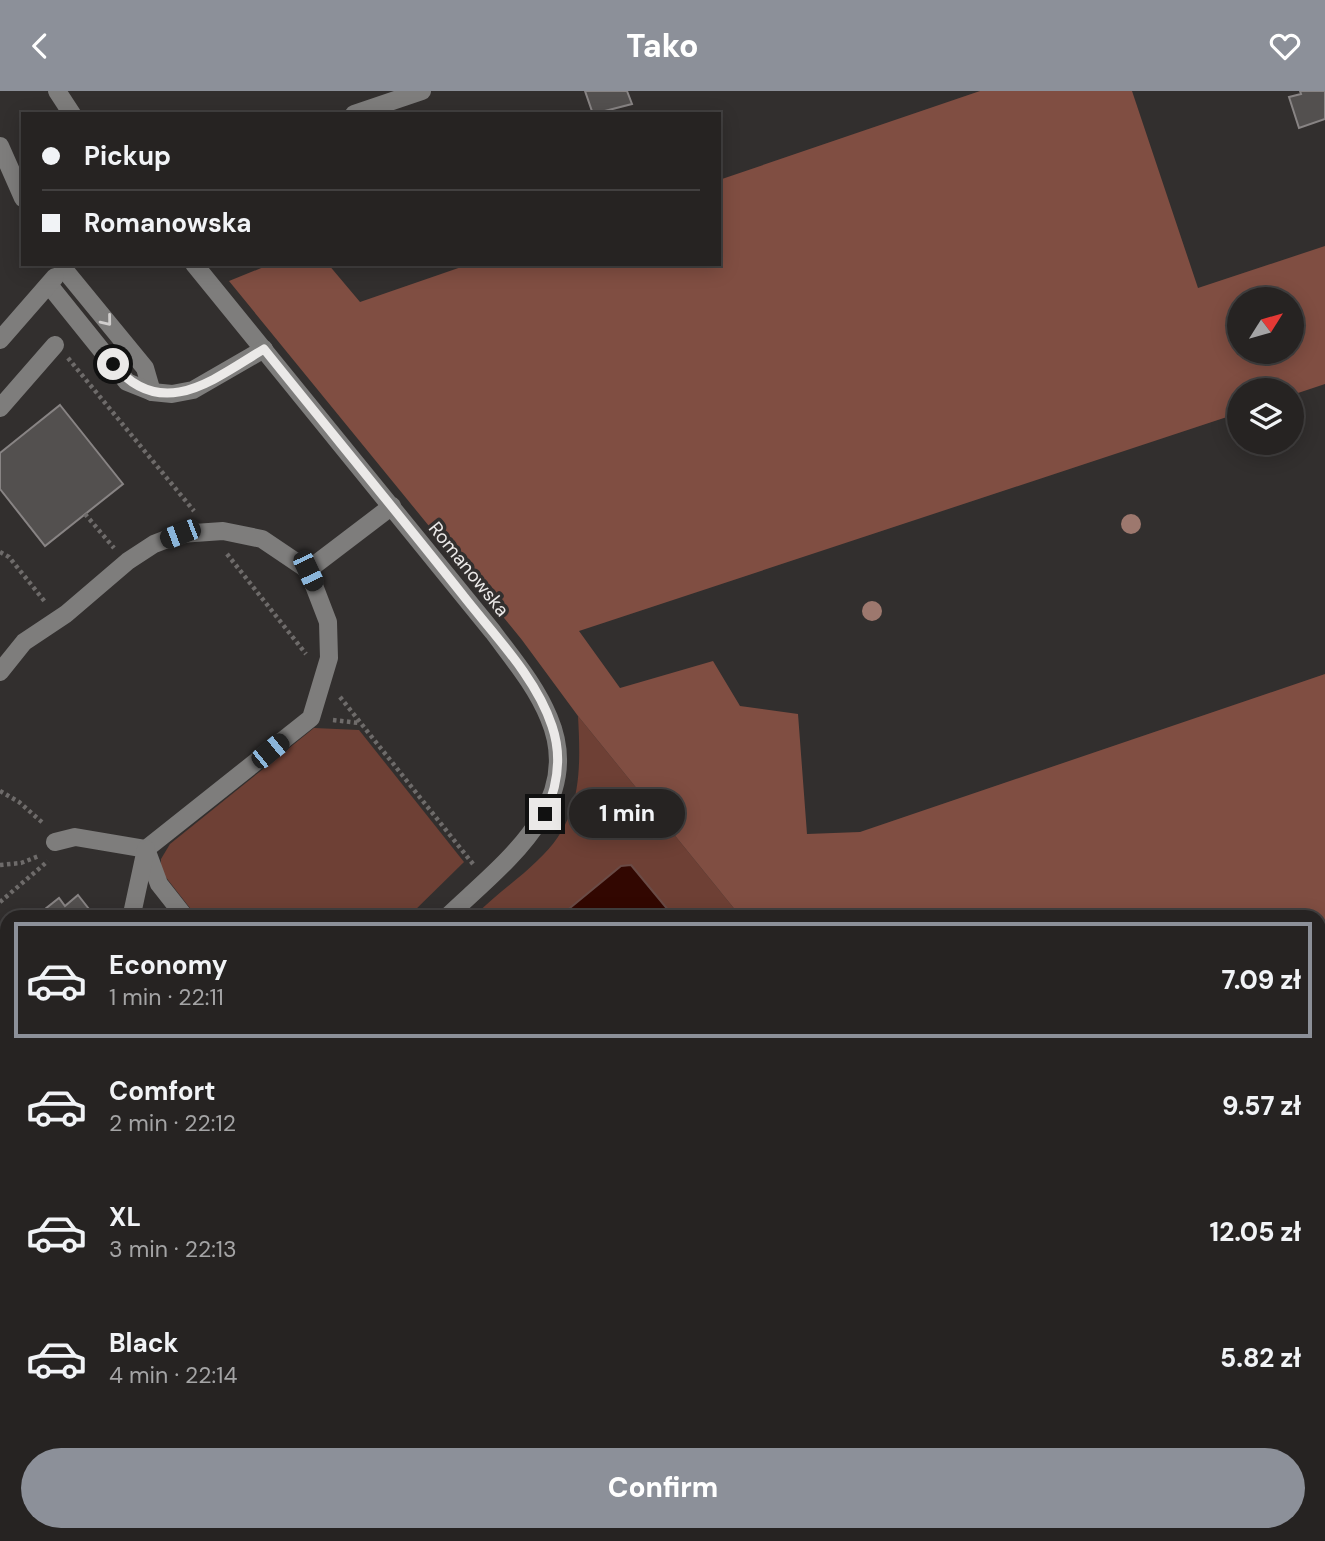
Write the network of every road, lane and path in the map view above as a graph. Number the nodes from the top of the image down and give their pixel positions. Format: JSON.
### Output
{"nodes":[{"id":1,"x":57,"y":91,"type":"edge"},
{"id":2,"x":422,"y":91,"type":"edge"},
{"id":3,"x":71,"y":112,"type":"edge"},
{"id":4,"x":360,"y":112,"type":"edge"},
{"id":5,"x":0,"y":146,"type":"edge"},
{"id":6,"x":21,"y":193,"type":"edge"},
{"id":7,"x":196,"y":266,"type":"edge"},
{"id":8,"x":57,"y":272,"type":"edge"},
{"id":9,"x":0,"y":341,"type":"edge"},
{"id":10,"x":55,"y":345,"type":"joint"},
{"id":11,"x":264,"y":349,"type":"junction"},
{"id":12,"x":0,"y":408,"type":"edge"},
{"id":13,"x":391,"y":506,"type":"junction"},
{"id":14,"x":85,"y":514,"type":"dead end"},
{"id":15,"x":209,"y":531,"type":"junction"},
{"id":16,"x":0,"y":552,"type":"edge"},
{"id":17,"x":127,"y":562,"type":"junction"},
{"id":18,"x":308,"y":571,"type":"junction"},
{"id":19,"x":59,"y":619,"type":"junction"},
{"id":20,"x":0,"y":672,"type":"edge"},
{"id":21,"x":325,"y":679,"type":"junction"},
{"id":22,"x":0,"y":791,"type":"edge"},
{"id":23,"x":75,"y":837,"type":"junction"},
{"id":24,"x":55,"y":842,"type":"junction"},
{"id":25,"x":146,"y":849,"type":"junction"},
{"id":26,"x":473,"y":864,"type":"dead end"},
{"id":27,"x":0,"y":865,"type":"edge"},
{"id":28,"x":0,"y":902,"type":"edge"},
{"id":29,"x":133,"y":910,"type":"edge"},
{"id":30,"x":179,"y":910,"type":"edge"},
{"id":31,"x":454,"y":910,"type":"edge"}],
"edges":[{"from":1,"to":3,"type":"street"},
{"from":2,"to":4,"type":"street"},
{"from":5,"to":6,"type":"street"},
{"from":7,"to":11,"type":"street","name":"Romanowska"},
{"from":8,"to":9,"type":"street"},
{"from":8,"to":11,"type":"street","one_way":true},
{"from":10,"to":12,"type":"street"},
{"from":10,"to":15,"type":"path"},
{"from":11,"to":13,"type":"street","name":"Romanowska"},
{"from":13,"to":18,"type":"street"},
{"from":13,"to":31,"type":"street","name":"Romanowska"},
{"from":14,"to":17,"type":"path"},
{"from":15,"to":17,"type":"street"},
{"from":15,"to":18,"type":"street"},
{"from":15,"to":21,"type":"path"},
{"from":16,"to":19,"type":"path"},
{"from":17,"to":19,"type":"street"},
{"from":18,"to":21,"type":"street"},
{"from":19,"to":20,"type":"street"},
{"from":21,"to":25,"type":"street"},
{"from":21,"to":26,"type":"path"},
{"from":22,"to":24,"type":"path"},
{"from":23,"to":24,"type":"street"},
{"from":23,"to":25,"type":"street"},
{"from":23,"to":28,"type":"path"},
{"from":24,"to":27,"type":"path"},
{"from":25,"to":29,"type":"street"},
{"from":25,"to":30,"type":"street"}]}
